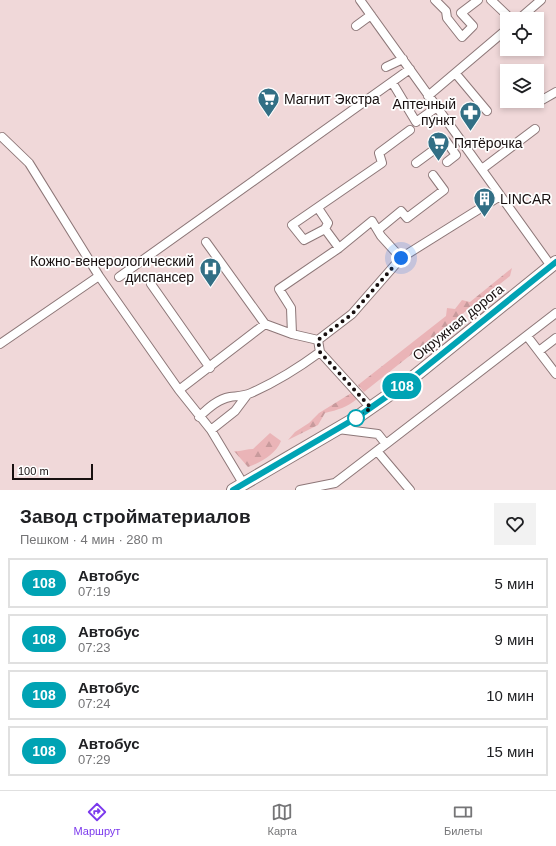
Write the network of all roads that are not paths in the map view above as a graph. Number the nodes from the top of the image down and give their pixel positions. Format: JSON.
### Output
{"nodes":[{"id":1,"x":360,"y":0,"type":"edge"},
{"id":2,"x":435,"y":0,"type":"edge"},
{"id":3,"x":478,"y":0,"type":"edge"},
{"id":4,"x":491,"y":0,"type":"edge"},
{"id":5,"x":541,"y":0,"type":"edge"},
{"id":6,"x":504,"y":12,"type":"edge"},
{"id":7,"x":527,"y":12,"type":"edge"},
{"id":8,"x":371,"y":15,"type":"junction"},
{"id":9,"x":356,"y":26,"type":"dead end"},
{"id":10,"x":500,"y":35,"type":"edge"},
{"id":11,"x":402,"y":59,"type":"junction"},
{"id":12,"x":386,"y":67,"type":"dead end"},
{"id":13,"x":410,"y":69,"type":"junction"},
{"id":14,"x":456,"y":74,"type":"junction"},
{"id":15,"x":392,"y":82,"type":"junction"},
{"id":16,"x":556,"y":92,"type":"edge"},
{"id":17,"x":428,"y":96,"type":"junction"},
{"id":18,"x":544,"y":99,"type":"edge"},
{"id":19,"x":436,"y":107,"type":"junction"},
{"id":20,"x":487,"y":111,"type":"dead end"},
{"id":21,"x":534,"y":129,"type":"dead end"},
{"id":22,"x":410,"y":130,"type":"dead end"},
{"id":23,"x":457,"y":136,"type":"junction"},
{"id":24,"x":2,"y":137,"type":"dead end"},
{"id":25,"x":446,"y":141,"type":"junction"},
{"id":26,"x":447,"y":162,"type":"dead end"},
{"id":27,"x":416,"y":164,"type":"dead end"},
{"id":28,"x":482,"y":169,"type":"junction"},
{"id":29,"x":433,"y":175,"type":"dead end"},
{"id":30,"x":500,"y":196,"type":"junction"},
{"id":31,"x":318,"y":208,"type":"junction"},
{"id":32,"x":325,"y":229,"type":"junction"},
{"id":33,"x":378,"y":230,"type":"junction"},
{"id":34,"x":206,"y":242,"type":"dead end"},
{"id":35,"x":339,"y":248,"type":"junction"},
{"id":36,"x":401,"y":258,"type":"junction"},
{"id":37,"x":554,"y":264,"type":"edge"},
{"id":38,"x":99,"y":276,"type":"junction"},
{"id":39,"x":119,"y":277,"type":"dead end"},
{"id":40,"x":150,"y":284,"type":"dead end"},
{"id":41,"x":556,"y":313,"type":"edge"},
{"id":42,"x":265,"y":324,"type":"junction"},
{"id":43,"x":292,"y":334,"type":"junction"},
{"id":44,"x":527,"y":336,"type":"junction"},
{"id":45,"x":556,"y":338,"type":"edge"},
{"id":46,"x":318,"y":340,"type":"junction"},
{"id":47,"x":0,"y":344,"type":"edge"},
{"id":48,"x":538,"y":351,"type":"junction"},
{"id":49,"x":320,"y":352,"type":"junction"},
{"id":50,"x":210,"y":368,"type":"junction"},
{"id":51,"x":556,"y":374,"type":"edge"},
{"id":52,"x":179,"y":390,"type":"junction"},
{"id":53,"x":247,"y":395,"type":"junction"},
{"id":54,"x":371,"y":408,"type":"junction"},
{"id":55,"x":199,"y":417,"type":"junction"},
{"id":56,"x":338,"y":429,"type":"junction"},
{"id":57,"x":211,"y":430,"type":"junction"},
{"id":58,"x":386,"y":444,"type":"junction"},
{"id":59,"x":377,"y":450,"type":"junction"},
{"id":60,"x":239,"y":487,"type":"edge"},
{"id":61,"x":300,"y":490,"type":"edge"},
{"id":62,"x":410,"y":490,"type":"edge"}],
"edges":[{"from":1,"to":8,"type":"street"},
{"from":2,"to":3,"type":"street"},
{"from":4,"to":6,"type":"street"},
{"from":5,"to":7,"type":"street"},
{"from":8,"to":9,"type":"street"},
{"from":8,"to":11,"type":"street"},
{"from":10,"to":14,"type":"street"},
{"from":11,"to":12,"type":"street"},
{"from":11,"to":13,"type":"street"},
{"from":13,"to":15,"type":"street"},
{"from":13,"to":17,"type":"street"},
{"from":14,"to":17,"type":"street"},
{"from":14,"to":20,"type":"street"},
{"from":15,"to":19,"type":"street"},
{"from":15,"to":39,"type":"street"},
{"from":16,"to":18,"type":"street"},
{"from":17,"to":19,"type":"street"},
{"from":19,"to":23,"type":"street"},
{"from":21,"to":28,"type":"street"},
{"from":22,"to":31,"type":"street"},
{"from":23,"to":25,"type":"street"},
{"from":23,"to":28,"type":"street"},
{"from":24,"to":38,"type":"street"},
{"from":25,"to":26,"type":"street"},
{"from":25,"to":27,"type":"street"},
{"from":28,"to":30,"type":"street"},
{"from":29,"to":33,"type":"street"},
{"from":30,"to":36,"type":"street"},
{"from":30,"to":37,"type":"street"},
{"from":31,"to":32,"type":"street"},
{"from":31,"to":32,"type":"street"},
{"from":32,"to":35,"type":"street"},
{"from":33,"to":35,"type":"street"},
{"from":33,"to":36,"type":"street"},
{"from":34,"to":42,"type":"street"},
{"from":35,"to":43,"type":"street"},
{"from":36,"to":46,"type":"street"},
{"from":37,"to":54,"type":"highway","name":"Окружная дорога"},
{"from":38,"to":47,"type":"street"},
{"from":38,"to":52,"type":"street"},
{"from":40,"to":50,"type":"street"},
{"from":41,"to":44,"type":"street"},
{"from":42,"to":43,"type":"street"},
{"from":42,"to":50,"type":"street"},
{"from":43,"to":46,"type":"street"},
{"from":44,"to":48,"type":"street"},
{"from":44,"to":58,"type":"street"},
{"from":45,"to":48,"type":"street"},
{"from":46,"to":49,"type":"street"},
{"from":48,"to":51,"type":"street"},
{"from":49,"to":53,"type":"street"},
{"from":49,"to":54,"type":"street"},
{"from":50,"to":52,"type":"street"},
{"from":52,"to":55,"type":"street"},
{"from":53,"to":55,"type":"street"},
{"from":53,"to":57,"type":"street"},
{"from":54,"to":56,"type":"highway","name":"Окружная дорога"},
{"from":55,"to":57,"type":"street"},
{"from":56,"to":58,"type":"street"},
{"from":56,"to":60,"type":"highway","name":"Окружная дорога"},
{"from":57,"to":60,"type":"street"},
{"from":58,"to":59,"type":"street"},
{"from":59,"to":61,"type":"street"},
{"from":59,"to":62,"type":"street"}]}
